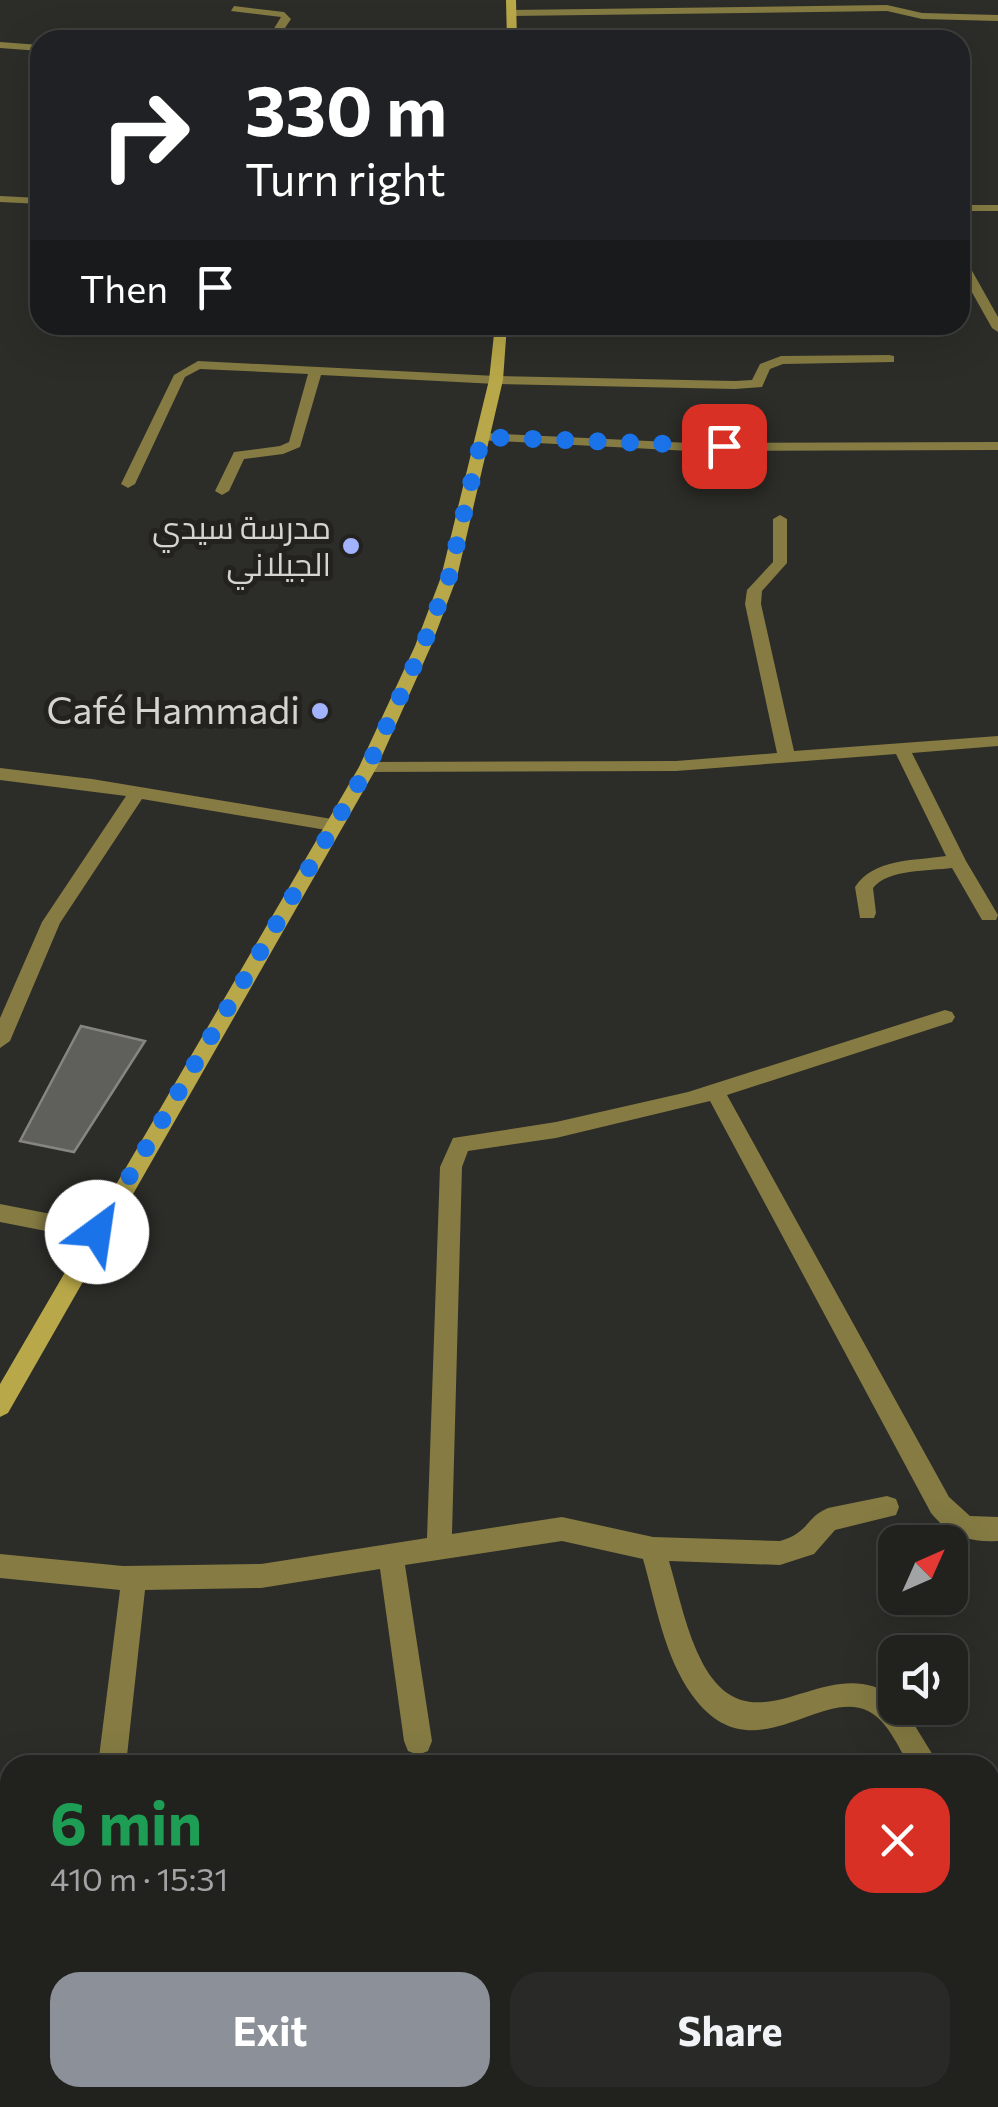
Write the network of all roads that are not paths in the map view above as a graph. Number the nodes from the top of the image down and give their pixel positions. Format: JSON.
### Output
{"nodes":[{"id":1,"x":511,"y":0,"type":"edge"},
{"id":2,"x":941,"y":0,"type":"edge"},
{"id":3,"x":234,"y":9,"type":"dead end"},
{"id":4,"x":511,"y":13,"type":"junction"},
{"id":5,"x":947,"y":16,"type":"junction"},
{"id":6,"x":998,"y":18,"type":"edge"},
{"id":7,"x":278,"y":30,"type":"edge"},
{"id":8,"x":512,"y":30,"type":"edge"},
{"id":9,"x":0,"y":45,"type":"edge"},
{"id":10,"x":30,"y":47,"type":"edge"},
{"id":11,"x":0,"y":199,"type":"edge"},
{"id":12,"x":30,"y":201,"type":"edge"},
{"id":13,"x":970,"y":208,"type":"edge"},
{"id":14,"x":998,"y":208,"type":"edge"},
{"id":15,"x":970,"y":278,"type":"edge"},
{"id":16,"x":998,"y":328,"type":"edge"},
{"id":17,"x":500,"y":335,"type":"edge"},
{"id":18,"x":890,"y":359,"type":"dead end"},
{"id":19,"x":316,"y":370,"type":"junction"},
{"id":20,"x":496,"y":380,"type":"junction"},
{"id":21,"x":482,"y":437,"type":"junction"},
{"id":22,"x":998,"y":446,"type":"edge"},
{"id":23,"x":128,"y":484,"type":"dead end"},
{"id":24,"x":222,"y":491,"type":"dead end"},
{"id":25,"x":780,"y":519,"type":"dead end"},
{"id":26,"x":998,"y":741,"type":"edge"},
{"id":27,"x":902,"y":750,"type":"junction"},
{"id":28,"x":787,"y":759,"type":"junction"},
{"id":29,"x":368,"y":767,"type":"junction"},
{"id":30,"x":0,"y":774,"type":"edge"},
{"id":31,"x":136,"y":793,"type":"junction"},
{"id":32,"x":332,"y":825,"type":"junction"},
{"id":33,"x":957,"y":860,"type":"junction"},
{"id":34,"x":867,"y":913,"type":"dead end"},
{"id":35,"x":988,"y":914,"type":"dead end"},
{"id":36,"x":944,"y":1016,"type":"dead end"},
{"id":37,"x":0,"y":1041,"type":"edge"},
{"id":38,"x":716,"y":1093,"type":"junction"},
{"id":39,"x":0,"y":1213,"type":"edge"},
{"id":40,"x":97,"y":1232,"type":"junction"},
{"id":41,"x":0,"y":1406,"type":"edge"},
{"id":42,"x":887,"y":1507,"type":"dead end"},
{"id":43,"x":998,"y":1529,"type":"edge"},
{"id":44,"x":439,"y":1546,"type":"junction"},
{"id":45,"x":654,"y":1549,"type":"junction"},
{"id":46,"x":391,"y":1557,"type":"junction"},
{"id":47,"x":0,"y":1566,"type":"edge"},
{"id":48,"x":134,"y":1578,"type":"junction"},
{"id":49,"x":418,"y":1741,"type":"dead end"},
{"id":50,"x":113,"y":1755,"type":"edge"},
{"id":51,"x":919,"y":1755,"type":"edge"}],
"edges":[{"from":1,"to":4,"type":"main road"},
{"from":2,"to":5,"type":"street"},
{"from":3,"to":7,"type":"street"},
{"from":4,"to":5,"type":"street"},
{"from":4,"to":8,"type":"main road"},
{"from":5,"to":6,"type":"street"},
{"from":9,"to":10,"type":"street"},
{"from":11,"to":12,"type":"street"},
{"from":13,"to":14,"type":"street"},
{"from":15,"to":16,"type":"street"},
{"from":17,"to":20,"type":"main road"},
{"from":18,"to":20,"type":"street"},
{"from":19,"to":20,"type":"street"},
{"from":19,"to":23,"type":"street"},
{"from":19,"to":24,"type":"street"},
{"from":20,"to":21,"type":"main road"},
{"from":21,"to":22,"type":"street"},
{"from":21,"to":29,"type":"main road"},
{"from":25,"to":28,"type":"street"},
{"from":26,"to":27,"type":"street"},
{"from":27,"to":28,"type":"street"},
{"from":27,"to":33,"type":"street"},
{"from":28,"to":29,"type":"street"},
{"from":29,"to":32,"type":"main road"},
{"from":30,"to":31,"type":"street"},
{"from":31,"to":32,"type":"street"},
{"from":31,"to":37,"type":"street"},
{"from":32,"to":40,"type":"main road"},
{"from":33,"to":34,"type":"street"},
{"from":33,"to":35,"type":"street"},
{"from":36,"to":38,"type":"street"},
{"from":38,"to":43,"type":"street"},
{"from":38,"to":44,"type":"street"},
{"from":39,"to":40,"type":"street"},
{"from":40,"to":41,"type":"main road"},
{"from":42,"to":45,"type":"street"},
{"from":44,"to":45,"type":"street"},
{"from":44,"to":46,"type":"street"},
{"from":45,"to":51,"type":"street"},
{"from":46,"to":48,"type":"street"},
{"from":46,"to":49,"type":"street"},
{"from":47,"to":48,"type":"street"},
{"from":48,"to":50,"type":"street"}]}
